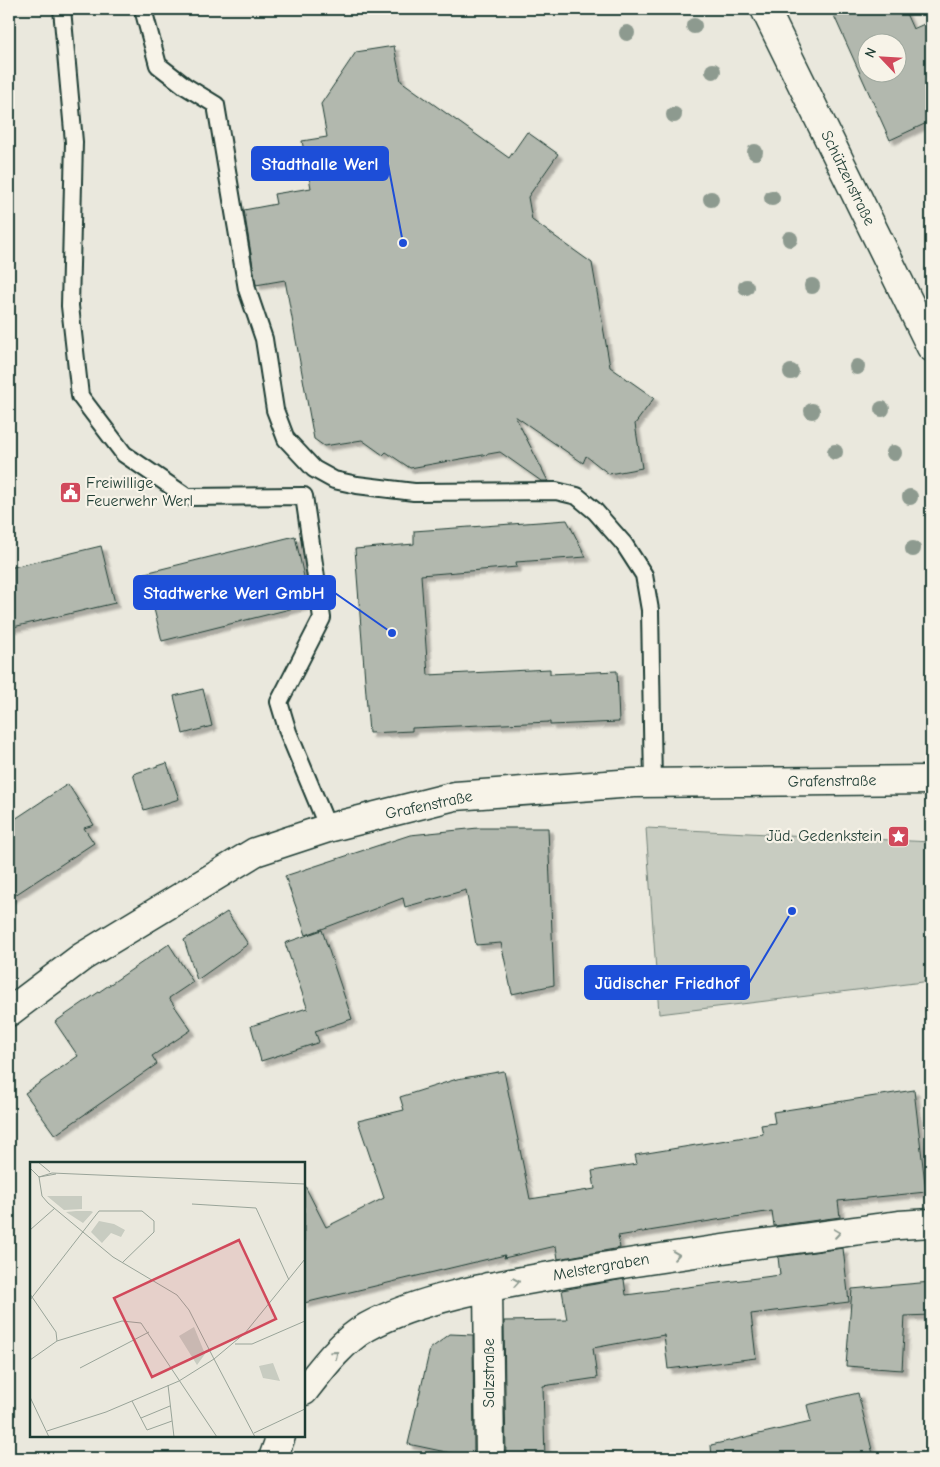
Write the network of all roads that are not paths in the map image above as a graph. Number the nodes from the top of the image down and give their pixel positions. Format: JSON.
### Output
{"nodes":[{"id":1,"x":62,"y":9,"type":"edge"},
{"id":2,"x":143,"y":9,"type":"edge"},
{"id":3,"x":765,"y":9,"type":"edge"},
{"id":4,"x":931,"y":347,"type":"edge"},
{"id":5,"x":931,"y":780,"type":"edge"},
{"id":6,"x":653,"y":783,"type":"junction"},
{"id":7,"x":328,"y":828,"type":"junction"},
{"id":8,"x":9,"y":1012,"type":"edge"},
{"id":9,"x":931,"y":1223,"type":"edge"},
{"id":10,"x":488,"y":1287,"type":"junction"},
{"id":11,"x":305,"y":1390,"type":"edge"},
{"id":12,"x":281,"y":1437,"type":"edge"},
{"id":13,"x":273,"y":1458,"type":"edge"},
{"id":14,"x":490,"y":1458,"type":"edge"}],
"edges":[{"from":1,"to":7,"type":"lane"},
{"from":2,"to":6,"type":"lane"},
{"from":3,"to":4,"type":"street","name":"Schützenstraße"},
{"from":5,"to":6,"type":"street","name":"Grafenstraße"},
{"from":6,"to":7,"type":"street","name":"Grafenstraße"},
{"from":7,"to":8,"type":"street","name":"Grafenstraße"},
{"from":10,"to":9,"type":"street","name":"Melstergraben","one_way":true},
{"from":11,"to":10,"type":"street","name":"Melstergraben","one_way":true},
{"from":10,"to":14,"type":"street","name":"Salzstraße"},
{"from":12,"to":13,"type":"street"}]}
